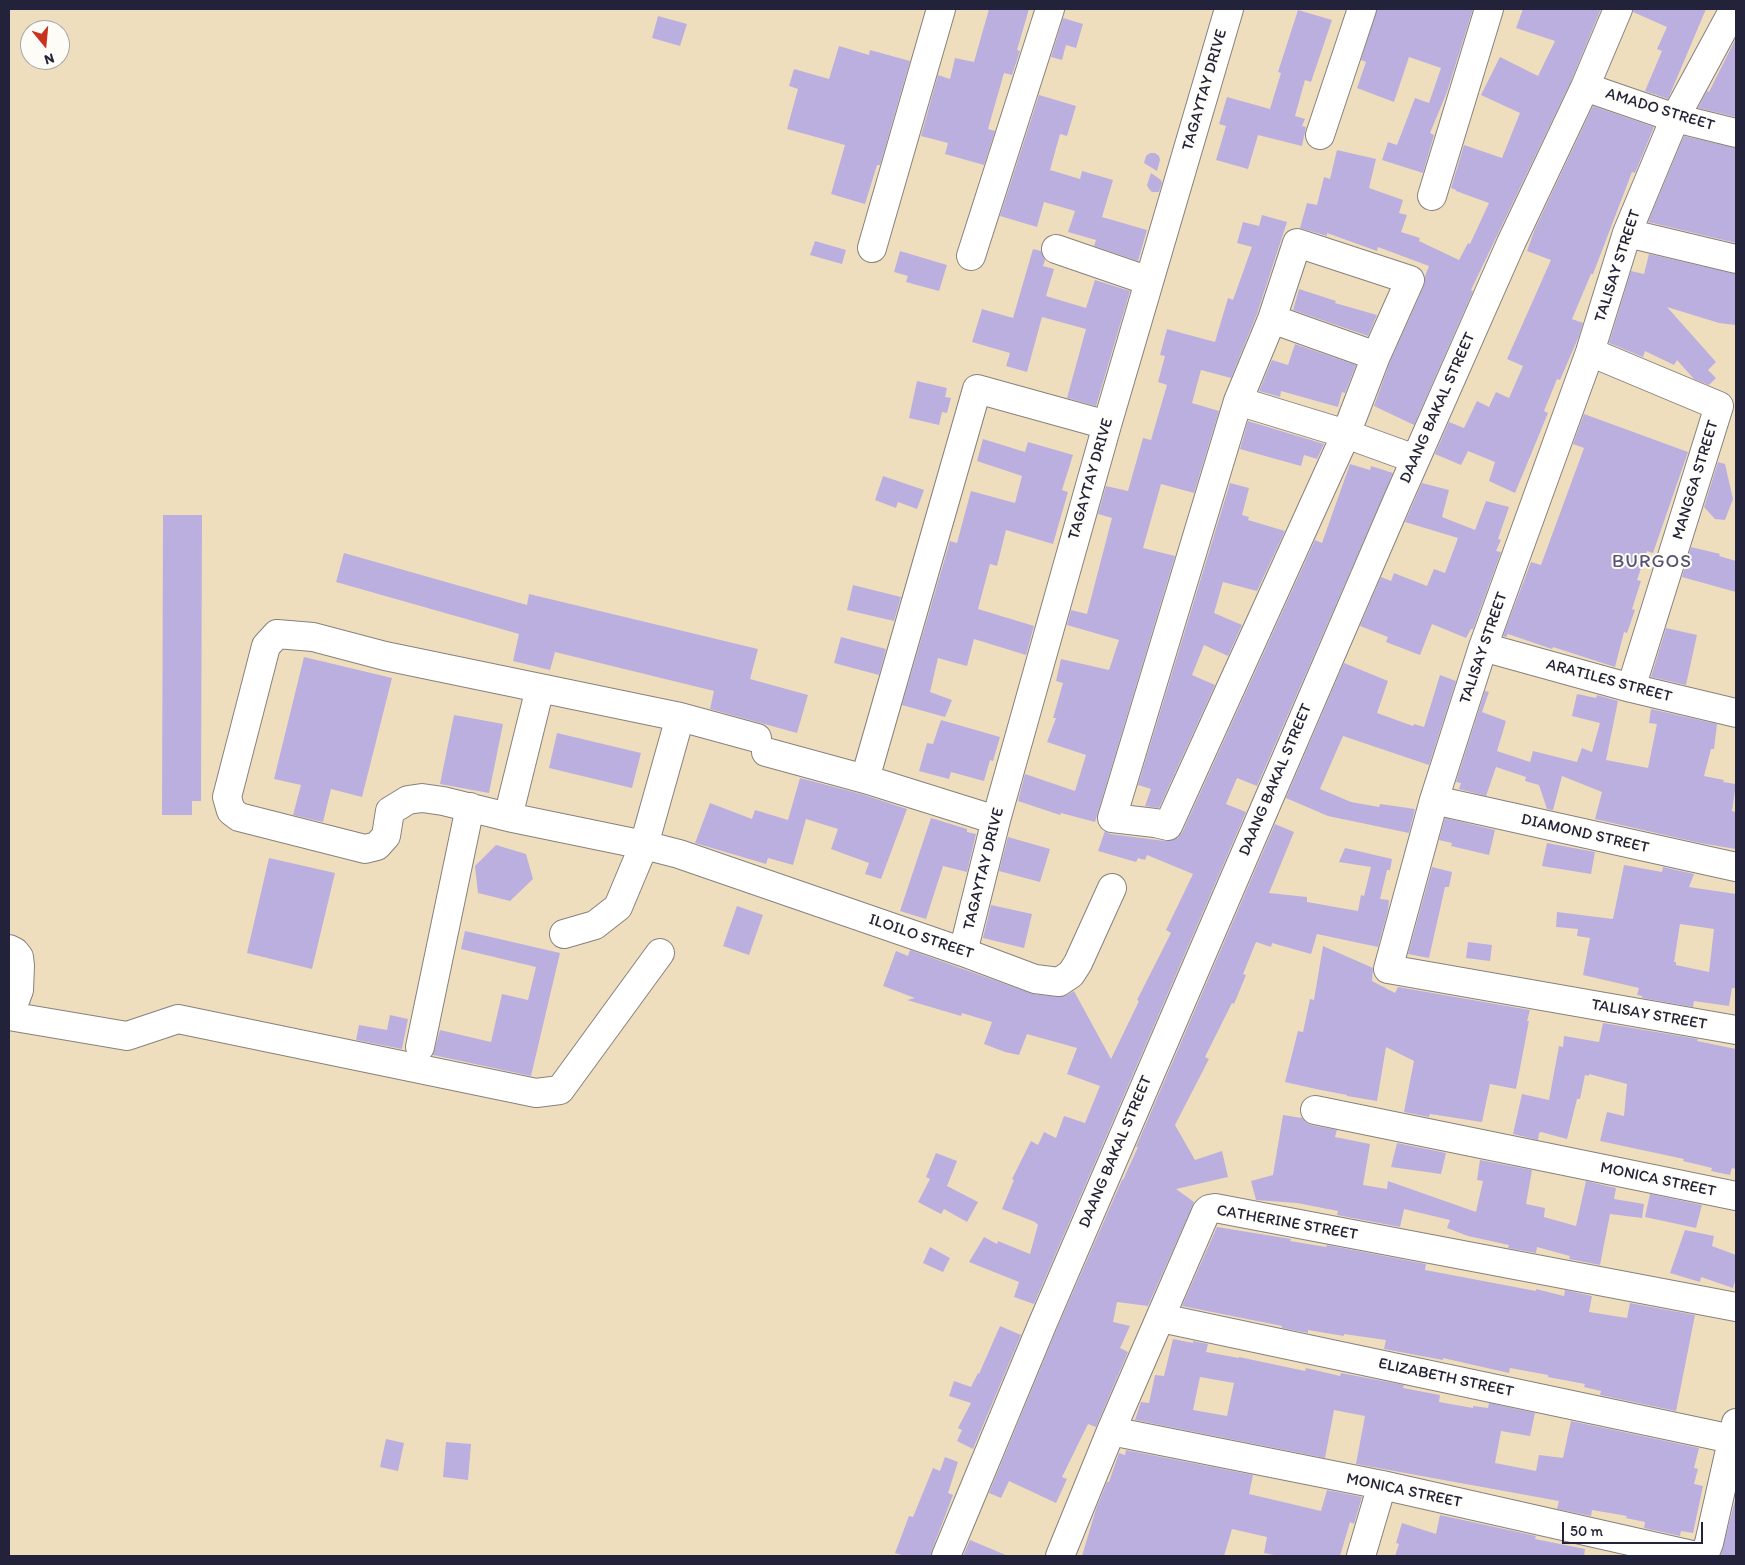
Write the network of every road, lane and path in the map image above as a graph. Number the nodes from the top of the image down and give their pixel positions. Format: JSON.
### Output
{"nodes":[{"id":1,"x":941,"y":9,"type":"edge"},
{"id":2,"x":1050,"y":9,"type":"edge"},
{"id":3,"x":1229,"y":9,"type":"edge"},
{"id":4,"x":1362,"y":9,"type":"edge"},
{"id":5,"x":1489,"y":9,"type":"edge"},
{"id":6,"x":1618,"y":9,"type":"edge"},
{"id":7,"x":1734,"y":9,"type":"edge"},
{"id":8,"x":1585,"y":87,"type":"junction"},
{"id":9,"x":1675,"y":118,"type":"junction"},
{"id":10,"x":1736,"y":133,"type":"edge"},
{"id":11,"x":1320,"y":135,"type":"dead end"},
{"id":12,"x":1432,"y":196,"type":"dead end"},
{"id":13,"x":1627,"y":233,"type":"junction"},
{"id":14,"x":872,"y":248,"type":"dead end"},
{"id":15,"x":1056,"y":249,"type":"dead end"},
{"id":16,"x":971,"y":256,"type":"dead end"},
{"id":17,"x":1736,"y":259,"type":"edge"},
{"id":18,"x":1149,"y":281,"type":"junction"},
{"id":19,"x":1272,"y":319,"type":"junction"},
{"id":20,"x":1590,"y":352,"type":"junction"},
{"id":21,"x":1376,"y":356,"type":"junction"},
{"id":22,"x":1238,"y":401,"type":"junction"},
{"id":23,"x":1106,"y":425,"type":"junction"},
{"id":24,"x":1346,"y":434,"type":"junction"},
{"id":25,"x":1415,"y":459,"type":"junction"},
{"id":26,"x":1483,"y":647,"type":"junction"},
{"id":27,"x":540,"y":688,"type":"junction"},
{"id":28,"x":1631,"y":688,"type":"junction"},
{"id":29,"x":1736,"y":713,"type":"edge"},
{"id":30,"x":680,"y":717,"type":"junction"},
{"id":31,"x":865,"y":779,"type":"junction"},
{"id":32,"x":1434,"y":800,"type":"junction"},
{"id":33,"x":470,"y":807,"type":"junction"},
{"id":34,"x":508,"y":817,"type":"junction"},
{"id":35,"x":996,"y":820,"type":"junction"},
{"id":36,"x":644,"y":845,"type":"junction"},
{"id":37,"x":1736,"y":867,"type":"edge"},
{"id":38,"x":1112,"y":888,"type":"dead end"},
{"id":39,"x":564,"y":934,"type":"dead end"},
{"id":40,"x":9,"y":950,"type":"edge"},
{"id":41,"x":963,"y":952,"type":"junction"},
{"id":42,"x":660,"y":953,"type":"dead end"},
{"id":43,"x":9,"y":1016,"type":"edge"},
{"id":44,"x":1736,"y":1030,"type":"edge"},
{"id":45,"x":420,"y":1047,"type":"dead end"},
{"id":46,"x":1315,"y":1110,"type":"dead end"},
{"id":47,"x":1736,"y":1196,"type":"edge"},
{"id":48,"x":1736,"y":1307,"type":"edge"},
{"id":49,"x":1160,"y":1318,"type":"junction"},
{"id":50,"x":1111,"y":1431,"type":"junction"},
{"id":51,"x":1734,"y":1431,"type":"edge"},
{"id":52,"x":1382,"y":1485,"type":"junction"},
{"id":53,"x":946,"y":1556,"type":"edge"},
{"id":54,"x":1060,"y":1556,"type":"edge"},
{"id":55,"x":1361,"y":1556,"type":"edge"},
{"id":56,"x":1696,"y":1556,"type":"edge"},
{"id":57,"x":1704,"y":1556,"type":"edge"}],
"edges":[{"from":1,"to":14,"type":"street"},
{"from":2,"to":16,"type":"street"},
{"from":3,"to":18,"type":"street","name":"TAGAYTAY DRIVE"},
{"from":4,"to":11,"type":"street"},
{"from":5,"to":12,"type":"street"},
{"from":6,"to":8,"type":"street","name":"DAANG BAKAL STREET"},
{"from":7,"to":9,"type":"street","name":"TALISAY STREET"},
{"from":8,"to":9,"type":"street","name":"AMADO STREET"},
{"from":8,"to":25,"type":"street","name":"DAANG BAKAL STREET"},
{"from":9,"to":10,"type":"street","name":"AMADO STREET"},
{"from":9,"to":13,"type":"street","name":"TALISAY STREET"},
{"from":13,"to":17,"type":"street"},
{"from":13,"to":20,"type":"street","name":"TALISAY STREET"},
{"from":15,"to":18,"type":"street"},
{"from":18,"to":23,"type":"street","name":"TAGAYTAY DRIVE"},
{"from":19,"to":21,"type":"street"},
{"from":19,"to":21,"type":"street"},
{"from":19,"to":22,"type":"street"},
{"from":20,"to":26,"type":"street","name":"TALISAY STREET"},
{"from":20,"to":28,"type":"street","name":"MANGGA STREET"},
{"from":21,"to":24,"type":"street"},
{"from":22,"to":24,"type":"street"},
{"from":22,"to":24,"type":"street"},
{"from":23,"to":31,"type":"street"},
{"from":23,"to":35,"type":"street","name":"TAGAYTAY DRIVE"},
{"from":24,"to":25,"type":"street"},
{"from":25,"to":53,"type":"street","name":"DAANG BAKAL STREET"},
{"from":26,"to":28,"type":"street","name":"ARATILES STREET"},
{"from":26,"to":32,"type":"street","name":"TALISAY STREET"},
{"from":27,"to":30,"type":"street"},
{"from":27,"to":33,"type":"street","name":"ILOILO STREET"},
{"from":27,"to":34,"type":"street"},
{"from":28,"to":29,"type":"street","name":"ARATILES STREET"},
{"from":30,"to":31,"type":"street"},
{"from":30,"to":36,"type":"street"},
{"from":31,"to":35,"type":"street"},
{"from":32,"to":37,"type":"street","name":"DIAMOND STREET"},
{"from":32,"to":44,"type":"street","name":"TALISAY STREET"},
{"from":33,"to":34,"type":"street","name":"ILOILO STREET"},
{"from":33,"to":45,"type":"street"},
{"from":34,"to":36,"type":"street","name":"ILOILO STREET"},
{"from":35,"to":41,"type":"street","name":"TAGAYTAY DRIVE"},
{"from":36,"to":39,"type":"street"},
{"from":36,"to":41,"type":"street","name":"ILOILO STREET"},
{"from":38,"to":41,"type":"street","name":"ILOILO STREET"},
{"from":40,"to":43,"type":"street"},
{"from":42,"to":43,"type":"street"},
{"from":46,"to":47,"type":"street","name":"MONICA STREET"},
{"from":48,"to":49,"type":"street","name":"CATHERINE STREET"},
{"from":49,"to":50,"type":"street","name":"CATHERINE STREET"},
{"from":49,"to":51,"type":"street","name":"ELIZABETH STREET"},
{"from":50,"to":52,"type":"street","name":"MONICA STREET"},
{"from":50,"to":54,"type":"street","name":"CATHERINE STREET"},
{"from":51,"to":57,"type":"street"},
{"from":52,"to":55,"type":"street"},
{"from":52,"to":56,"type":"street","name":"MONICA STREET"}]}
